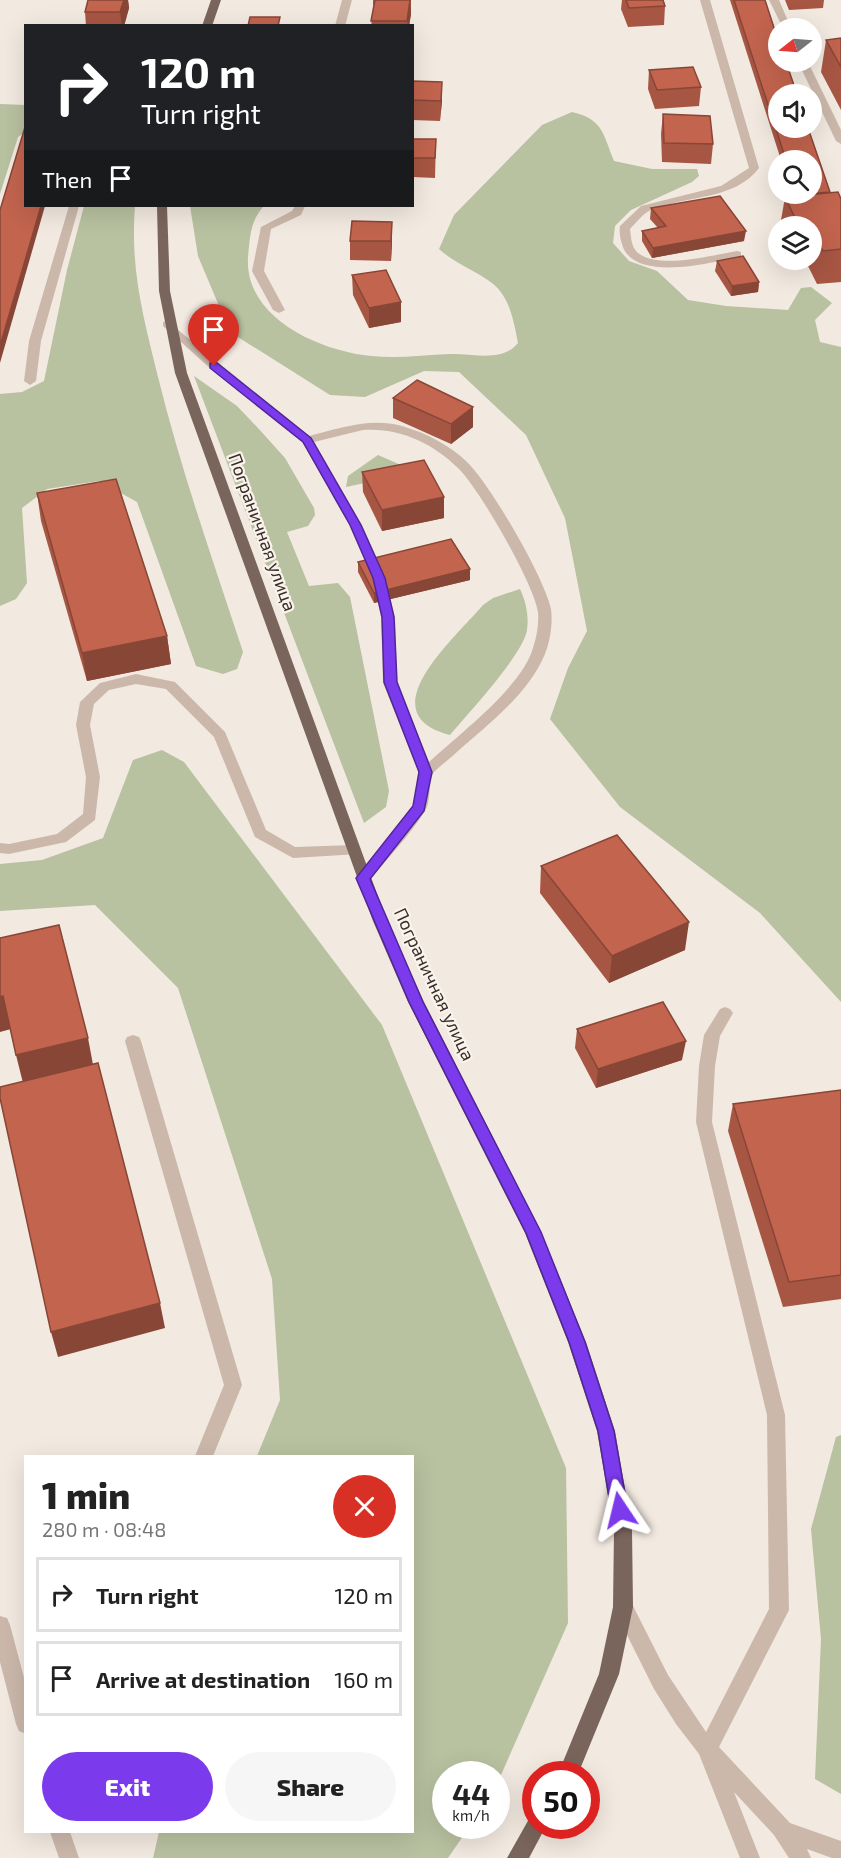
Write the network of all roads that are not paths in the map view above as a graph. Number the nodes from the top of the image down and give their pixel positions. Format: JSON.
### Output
{"nodes":[{"id":1,"x":216,"y":0,"type":"edge"},
{"id":2,"x":347,"y":0,"type":"edge"},
{"id":3,"x":705,"y":0,"type":"edge"},
{"id":4,"x":774,"y":0,"type":"edge"},
{"id":5,"x":782,"y":18,"type":"edge"},
{"id":6,"x":208,"y":24,"type":"edge"},
{"id":7,"x":341,"y":24,"type":"edge"},
{"id":8,"x":808,"y":72,"type":"edge"},
{"id":9,"x":841,"y":141,"type":"edge"},
{"id":10,"x":74,"y":207,"type":"edge"},
{"id":11,"x":162,"y":207,"type":"edge"},
{"id":12,"x":300,"y":207,"type":"edge"},
{"id":13,"x":737,"y":254,"type":"dead end"},
{"id":14,"x":279,"y":310,"type":"dead end"},
{"id":15,"x":167,"y":324,"type":"junction"},
{"id":16,"x":30,"y":381,"type":"dead end"},
{"id":17,"x":307,"y":440,"type":"junction"},
{"id":18,"x":426,"y":772,"type":"junction"},
{"id":19,"x":0,"y":848,"type":"edge"},
{"id":20,"x":354,"y":850,"type":"junction"},
{"id":21,"x":363,"y":878,"type":"junction"},
{"id":22,"x":725,"y":1013,"type":"dead end"},
{"id":23,"x":133,"y":1041,"type":"dead end"},
{"id":24,"x":204,"y":1455,"type":"edge"},
{"id":25,"x":623,"y":1607,"type":"junction"},
{"id":26,"x":0,"y":1625,"type":"edge"},
{"id":27,"x":21,"y":1688,"type":"edge"},
{"id":28,"x":24,"y":1710,"type":"edge"},
{"id":29,"x":707,"y":1750,"type":"junction"},
{"id":30,"x":573,"y":1761,"type":"edge"},
{"id":31,"x":787,"y":1832,"type":"junction"},
{"id":32,"x":60,"y":1833,"type":"edge"},
{"id":33,"x":528,"y":1839,"type":"edge"},
{"id":34,"x":841,"y":1851,"type":"edge"},
{"id":35,"x":69,"y":1858,"type":"edge"},
{"id":36,"x":517,"y":1858,"type":"edge"},
{"id":37,"x":750,"y":1858,"type":"edge"},
{"id":38,"x":801,"y":1858,"type":"edge"}],
"edges":[{"from":1,"to":6,"type":"main road"},
{"from":2,"to":7,"type":"street"},
{"from":3,"to":13,"type":"street"},
{"from":4,"to":5,"type":"street"},
{"from":8,"to":9,"type":"street"},
{"from":10,"to":16,"type":"street"},
{"from":11,"to":15,"type":"main road","name":"Пограничная улица"},
{"from":12,"to":14,"type":"street"},
{"from":15,"to":17,"type":"street"},
{"from":15,"to":20,"type":"main road","name":"Пограничная улица"},
{"from":17,"to":18,"type":"street"},
{"from":17,"to":18,"type":"street"},
{"from":18,"to":21,"type":"street"},
{"from":19,"to":20,"type":"street"},
{"from":20,"to":21,"type":"main road","name":"Пограничная улица"},
{"from":21,"to":25,"type":"main road","name":"Пограничная улица"},
{"from":22,"to":29,"type":"street"},
{"from":23,"to":24,"type":"street"},
{"from":25,"to":29,"type":"street"},
{"from":25,"to":30,"type":"main road","name":"Пограничная улица"},
{"from":26,"to":27,"type":"street"},
{"from":27,"to":28,"type":"street"},
{"from":29,"to":31,"type":"street"},
{"from":29,"to":37,"type":"street"},
{"from":31,"to":34,"type":"street"},
{"from":31,"to":38,"type":"street"},
{"from":32,"to":35,"type":"street"},
{"from":33,"to":36,"type":"main road"}]}
